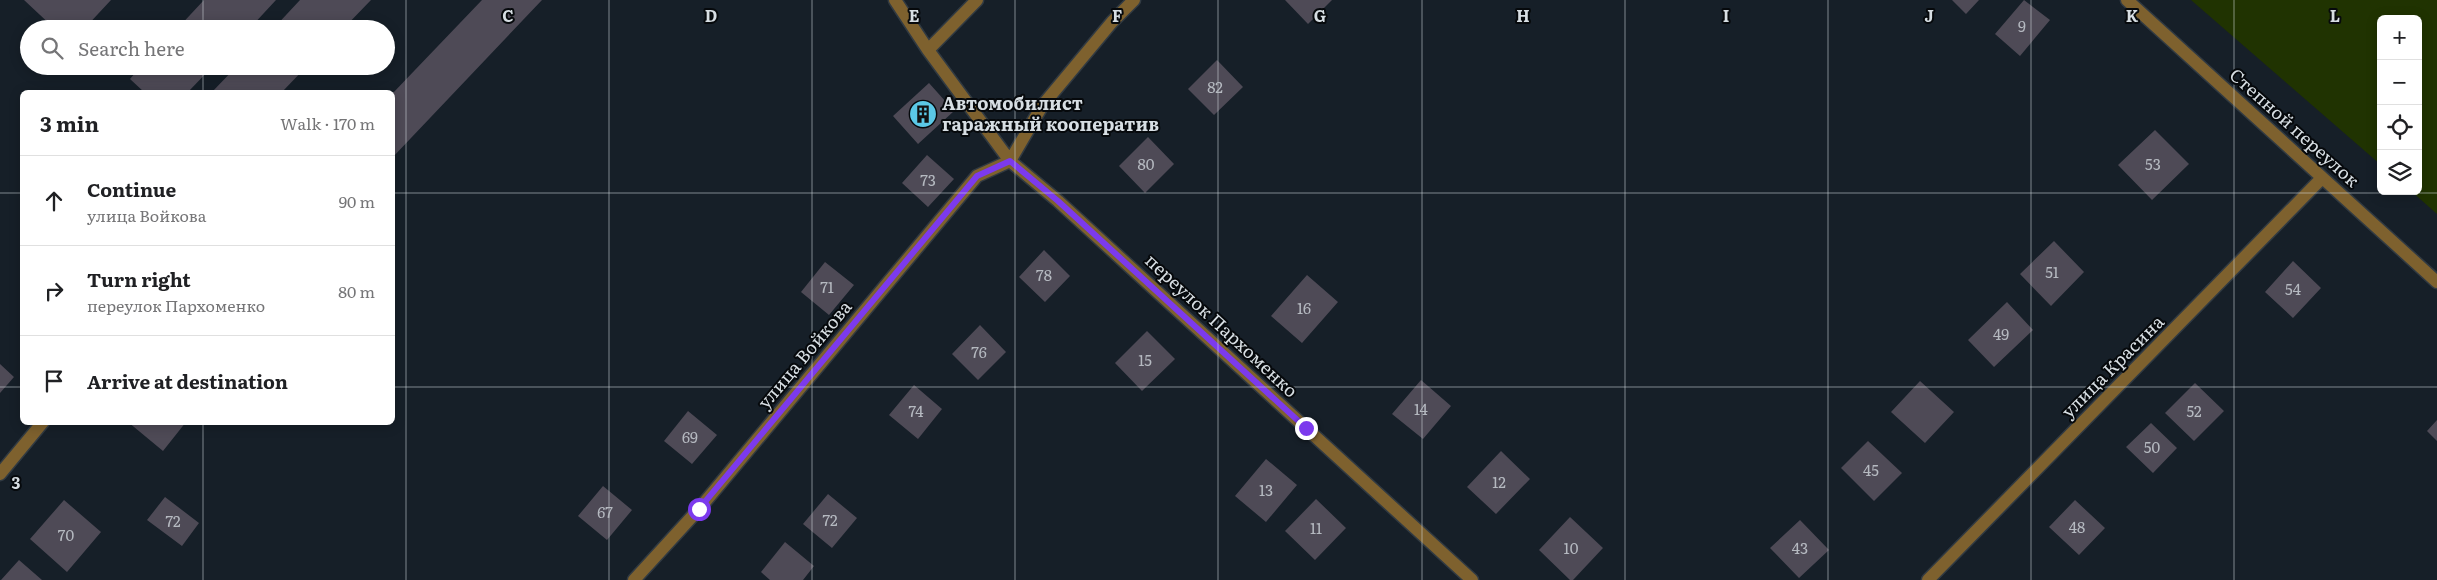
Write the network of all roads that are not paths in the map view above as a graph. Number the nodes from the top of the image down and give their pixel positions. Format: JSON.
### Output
{"nodes":[{"id":1,"x":895,"y":0,"type":"edge"},
{"id":2,"x":977,"y":0,"type":"edge"},
{"id":3,"x":1134,"y":0,"type":"edge"},
{"id":4,"x":2127,"y":0,"type":"edge"},
{"id":5,"x":928,"y":50,"type":"junction"},
{"id":6,"x":1010,"y":161,"type":"junction"},
{"id":7,"x":2322,"y":178,"type":"junction"},
{"id":8,"x":2437,"y":282,"type":"edge"},
{"id":9,"x":41,"y":425,"type":"edge"},
{"id":10,"x":0,"y":474,"type":"edge"},
{"id":11,"x":634,"y":580,"type":"edge"},
{"id":12,"x":1472,"y":580,"type":"edge"},
{"id":13,"x":1928,"y":580,"type":"edge"}],
"edges":[{"from":1,"to":5,"type":"street"},
{"from":2,"to":5,"type":"street"},
{"from":3,"to":6,"type":"street"},
{"from":4,"to":7,"type":"street","name":"Степной переулок"},
{"from":5,"to":6,"type":"street"},
{"from":6,"to":11,"type":"street","name":"улица Войкова"},
{"from":6,"to":12,"type":"street","name":"переулок Пархоменко"},
{"from":7,"to":8,"type":"street","name":"Степной переулок"},
{"from":7,"to":13,"type":"street","name":"улица Красина"},
{"from":9,"to":10,"type":"street"}]}
